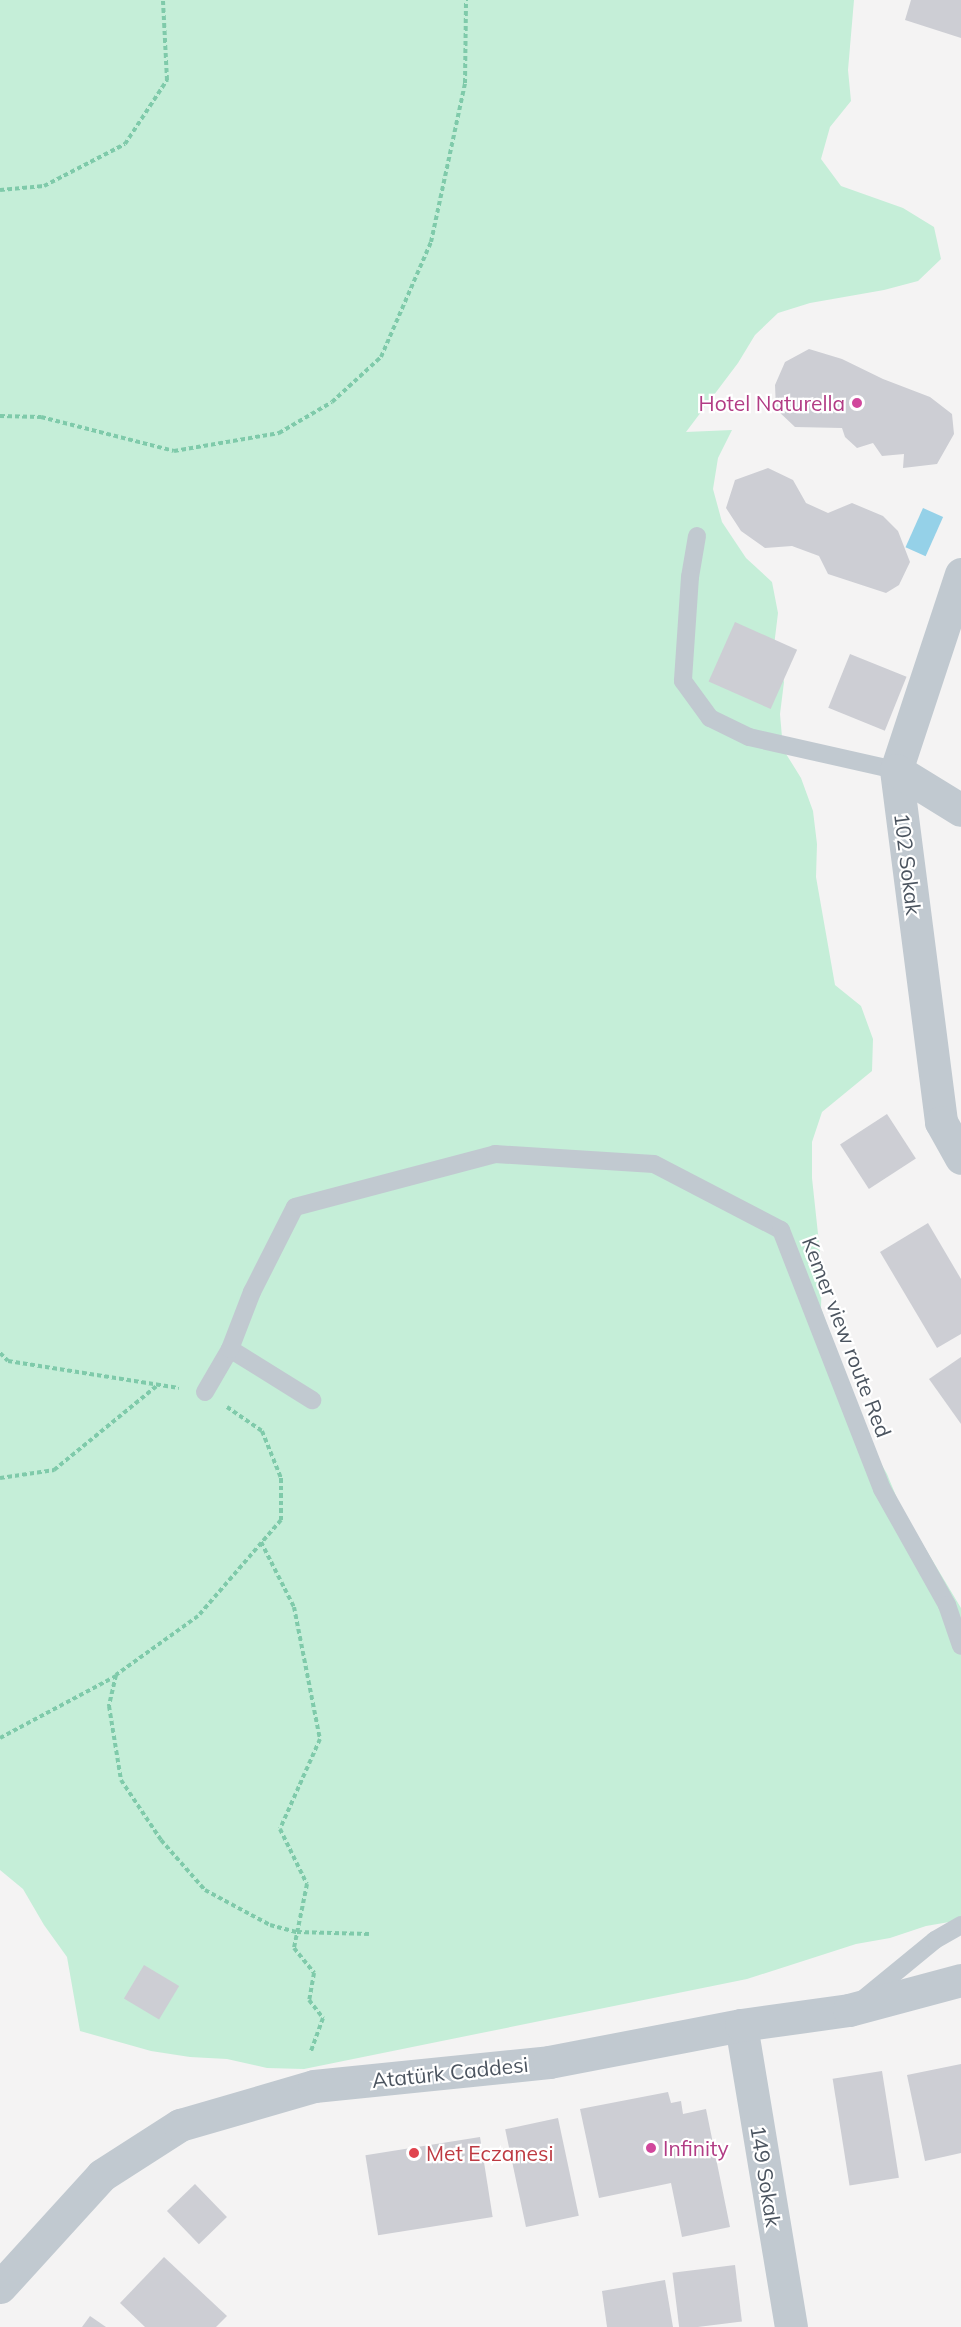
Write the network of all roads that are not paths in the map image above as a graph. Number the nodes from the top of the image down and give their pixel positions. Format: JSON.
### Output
{"nodes":[{"id":1,"x":697,"y":536,"type":"dead end"},
{"id":2,"x":961,"y":574,"type":"edge"},
{"id":3,"x":896,"y":770,"type":"junction"},
{"id":4,"x":961,"y":810,"type":"edge"},
{"id":5,"x":961,"y":1158,"type":"edge"},
{"id":6,"x":230,"y":1349,"type":"junction"},
{"id":7,"x":205,"y":1392,"type":"road end"},
{"id":8,"x":312,"y":1400,"type":"dead end"},
{"id":9,"x":961,"y":1646,"type":"edge"},
{"id":10,"x":961,"y":1925,"type":"edge"},
{"id":11,"x":961,"y":1980,"type":"edge"},
{"id":12,"x":849,"y":2010,"type":"junction"},
{"id":13,"x":741,"y":2025,"type":"junction"},
{"id":14,"x":0,"y":2287,"type":"edge"},
{"id":15,"x":791,"y":2327,"type":"edge"}],
"edges":[{"from":1,"to":3,"type":"lane"},
{"from":2,"to":3,"type":"street","name":"102 Sokak"},
{"from":3,"to":4,"type":"street"},
{"from":3,"to":5,"type":"street","name":"102 Sokak"},
{"from":6,"to":7,"type":"lane","name":"Kemer view route Red"},
{"from":6,"to":8,"type":"lane"},
{"from":6,"to":9,"type":"lane","name":"Kemer view route Red"},
{"from":10,"to":12,"type":"lane"},
{"from":11,"to":12,"type":"street","name":"Atatürk Caddesi"},
{"from":12,"to":13,"type":"street","name":"Atatürk Caddesi"},
{"from":13,"to":14,"type":"street","name":"Atatürk Caddesi"},
{"from":13,"to":15,"type":"street","name":"149 Sokak"}]}
